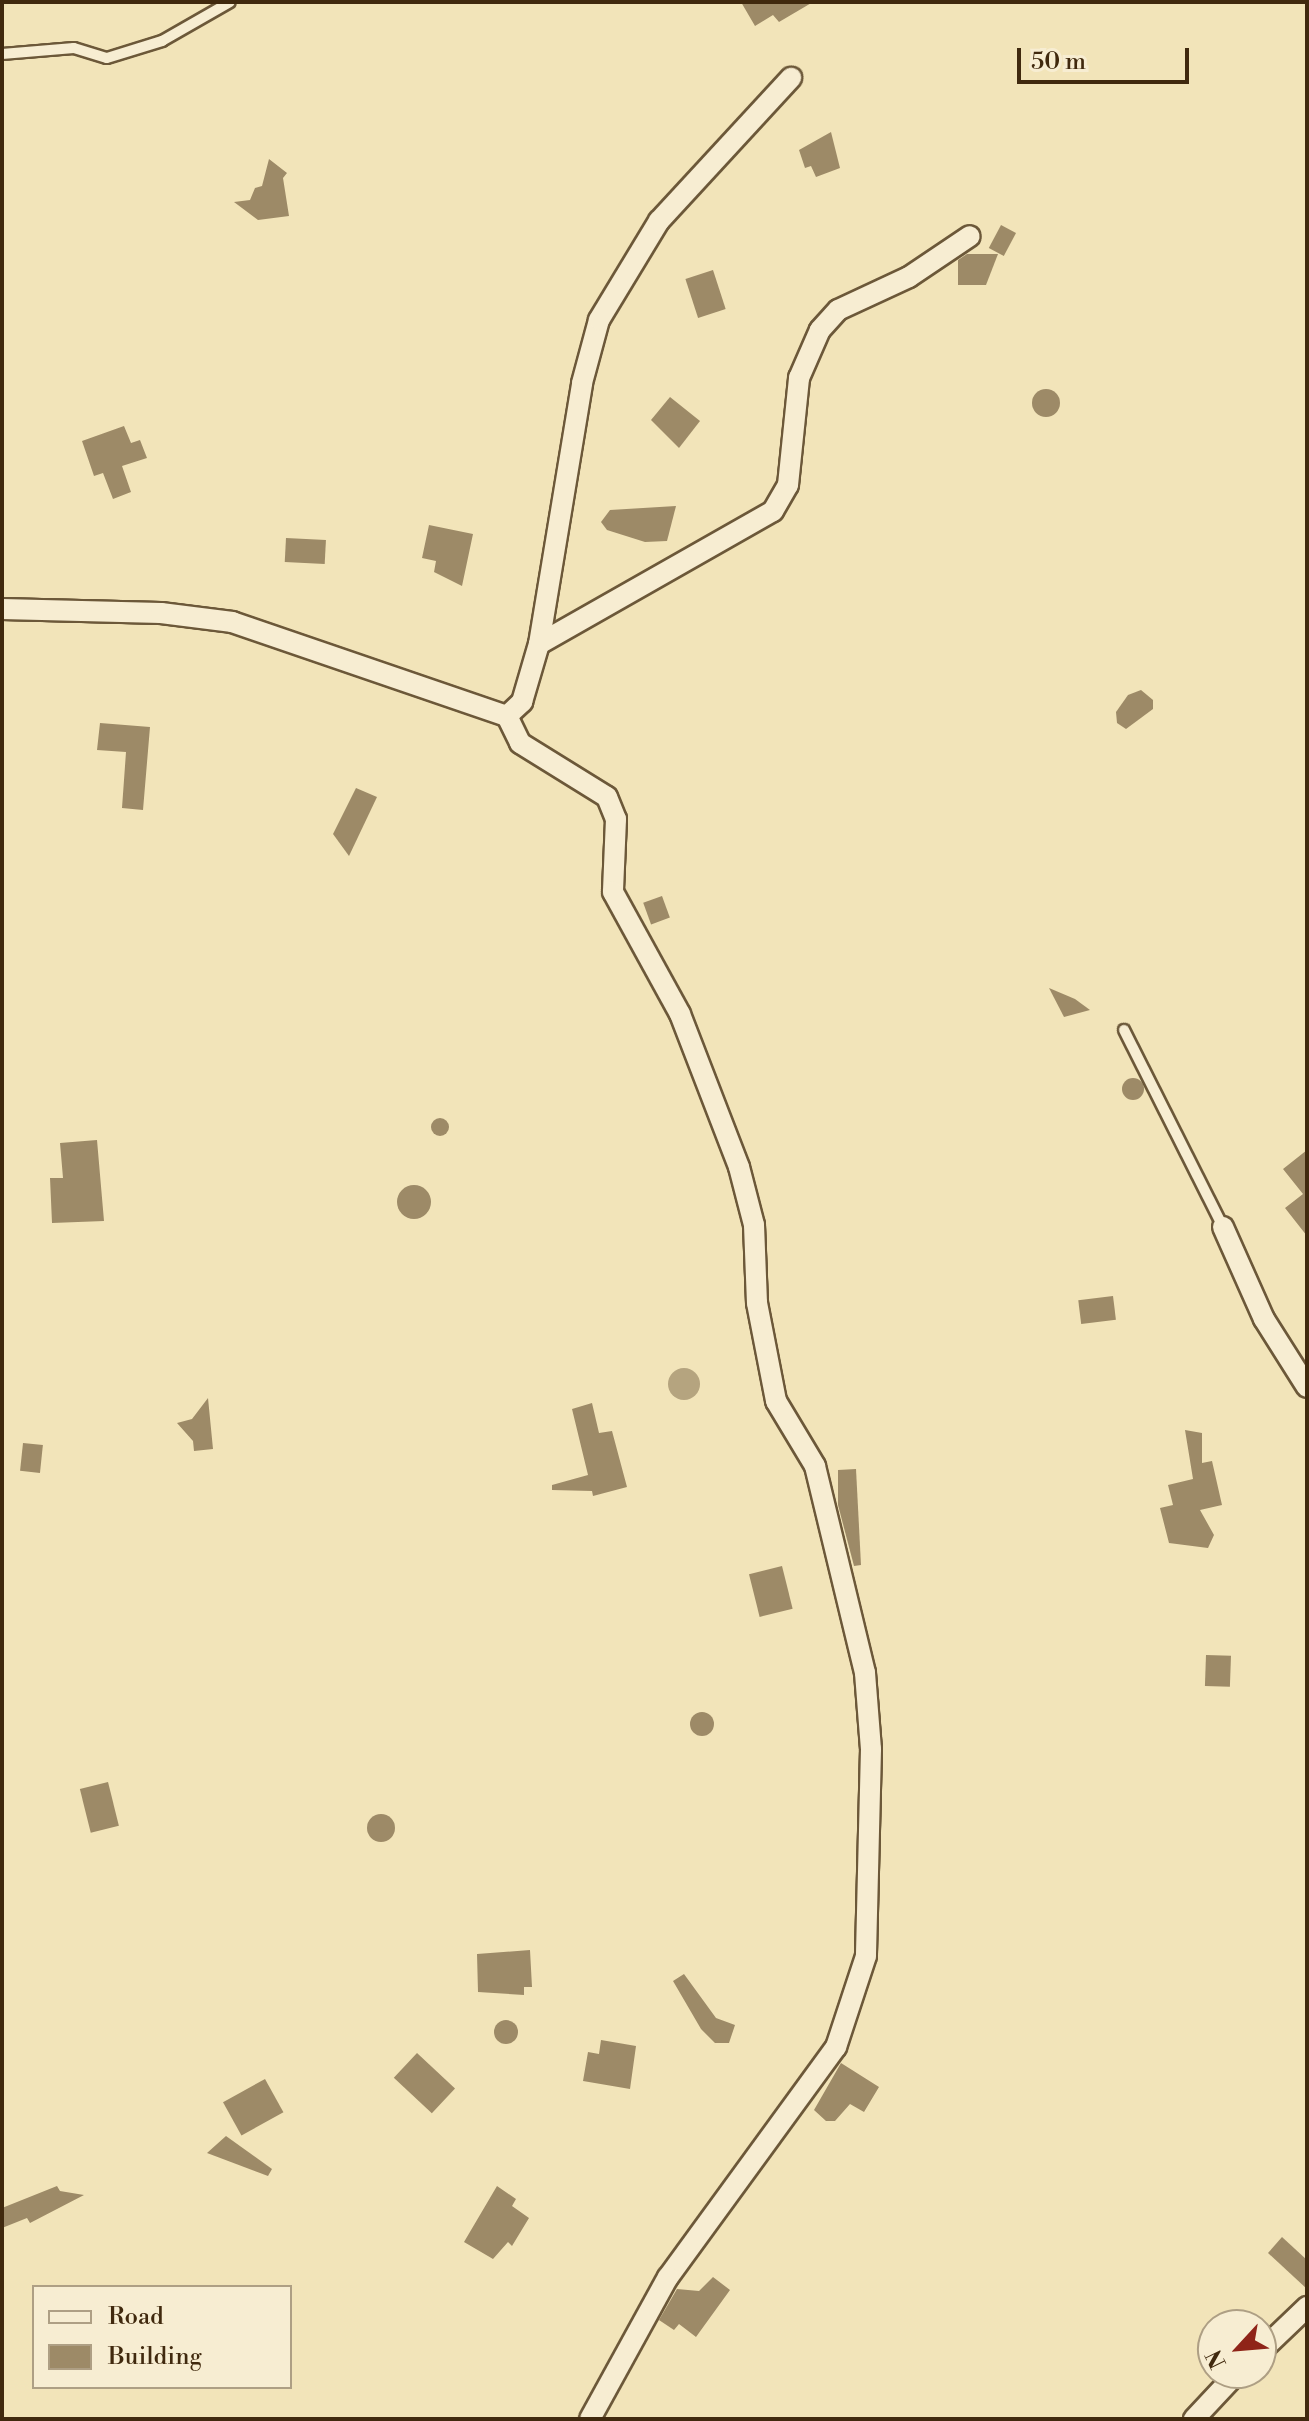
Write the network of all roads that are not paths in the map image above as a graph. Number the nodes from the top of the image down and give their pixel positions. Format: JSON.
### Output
{"nodes":[{"id":1,"x":230,"y":2,"type":"edge"},
{"id":2,"x":2,"y":54,"type":"edge"},
{"id":3,"x":791,"y":78,"type":"dead end"},
{"id":4,"x":970,"y":236,"type":"dead end"},
{"id":5,"x":2,"y":609,"type":"edge"},
{"id":6,"x":539,"y":644,"type":"junction"},
{"id":7,"x":507,"y":716,"type":"junction"},
{"id":8,"x":1124,"y":1030,"type":"dead end"},
{"id":9,"x":1223,"y":1227,"type":"joint"},
{"id":10,"x":1307,"y":1387,"type":"edge"},
{"id":11,"x":1307,"y":2307,"type":"edge"},
{"id":12,"x":1277,"y":2336,"type":"edge"},
{"id":13,"x":1222,"y":2389,"type":"edge"},
{"id":14,"x":590,"y":2419,"type":"edge"},
{"id":15,"x":1194,"y":2419,"type":"edge"}],
"edges":[{"from":1,"to":2,"type":"lane"},
{"from":3,"to":6,"type":"street"},
{"from":4,"to":6,"type":"street"},
{"from":5,"to":7,"type":"street"},
{"from":6,"to":7,"type":"street"},
{"from":7,"to":14,"type":"street"},
{"from":8,"to":9,"type":"lane"},
{"from":9,"to":10,"type":"street"},
{"from":11,"to":12,"type":"street"},
{"from":13,"to":15,"type":"street"}]}
